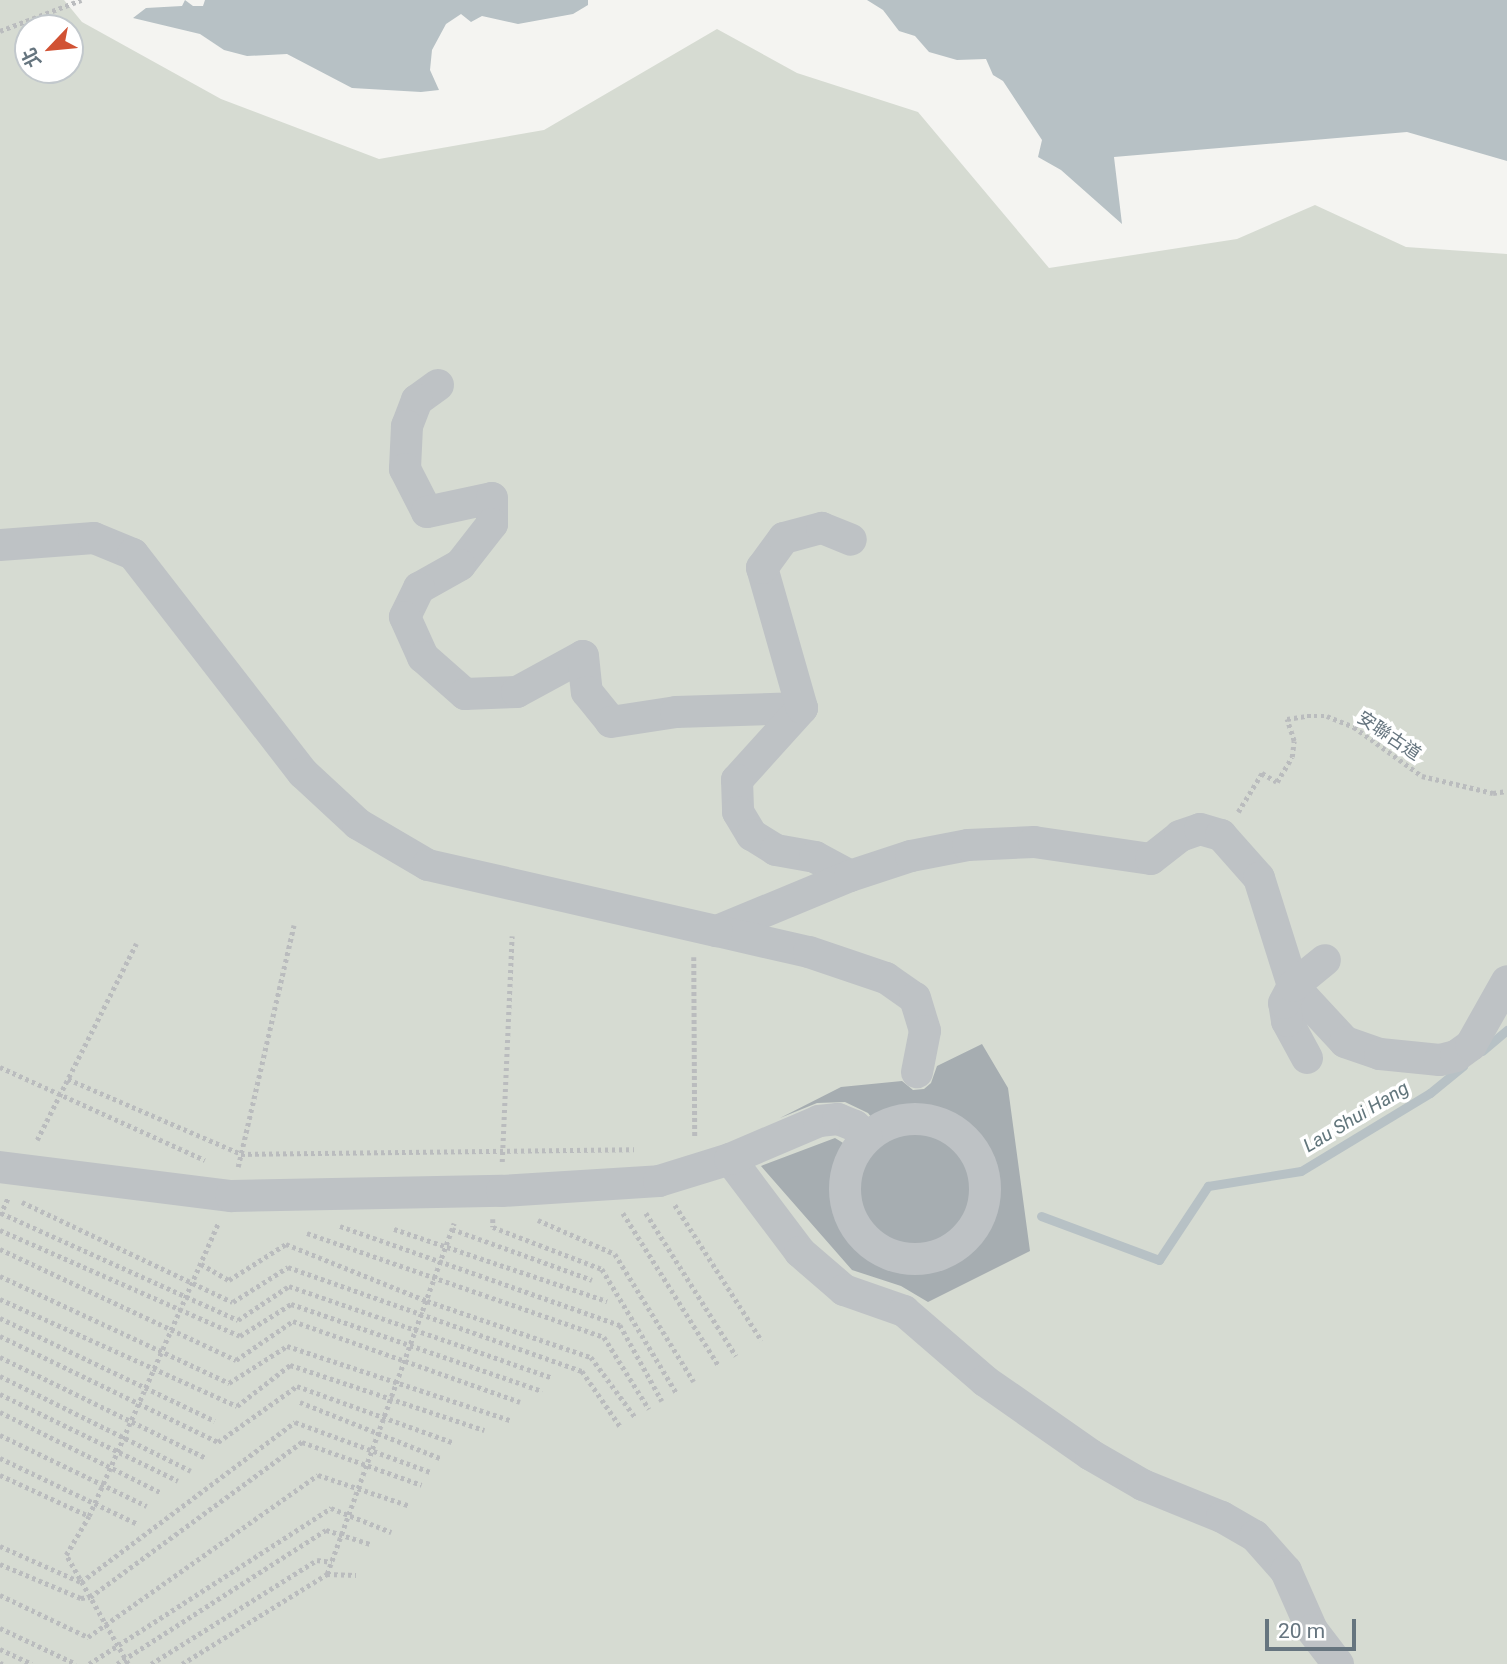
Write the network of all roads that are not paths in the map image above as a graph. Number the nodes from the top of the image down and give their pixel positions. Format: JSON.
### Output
{"nodes":[{"id":1,"x":438,"y":385,"type":"dead end"},
{"id":2,"x":851,"y":540,"type":"dead end"},
{"id":3,"x":0,"y":545,"type":"edge"},
{"id":4,"x":802,"y":708,"type":"junction"},
{"id":5,"x":850,"y":876,"type":"junction"},
{"id":6,"x":705,"y":938,"type":"junction"},
{"id":7,"x":1325,"y":960,"type":"dead end"},
{"id":8,"x":1507,"y":981,"type":"edge"},
{"id":9,"x":1293,"y":986,"type":"junction"},
{"id":10,"x":1307,"y":1058,"type":"dead end"},
{"id":11,"x":917,"y":1072,"type":"dead end"},
{"id":12,"x":866,"y":1137,"type":"junction"},
{"id":13,"x":730,"y":1159,"type":"junction"},
{"id":14,"x":10,"y":1178,"type":"edge"},
{"id":15,"x":1338,"y":1664,"type":"edge"}],
"edges":[{"from":1,"to":4,"type":"street"},
{"from":2,"to":4,"type":"street"},
{"from":3,"to":6,"type":"street"},
{"from":4,"to":5,"type":"street"},
{"from":5,"to":6,"type":"street"},
{"from":5,"to":9,"type":"street"},
{"from":6,"to":11,"type":"street"},
{"from":7,"to":9,"type":"street"},
{"from":8,"to":9,"type":"street"},
{"from":9,"to":10,"type":"street"},
{"from":12,"to":12,"type":"street"},
{"from":12,"to":13,"type":"street"},
{"from":13,"to":14,"type":"street"},
{"from":13,"to":15,"type":"street"}]}
